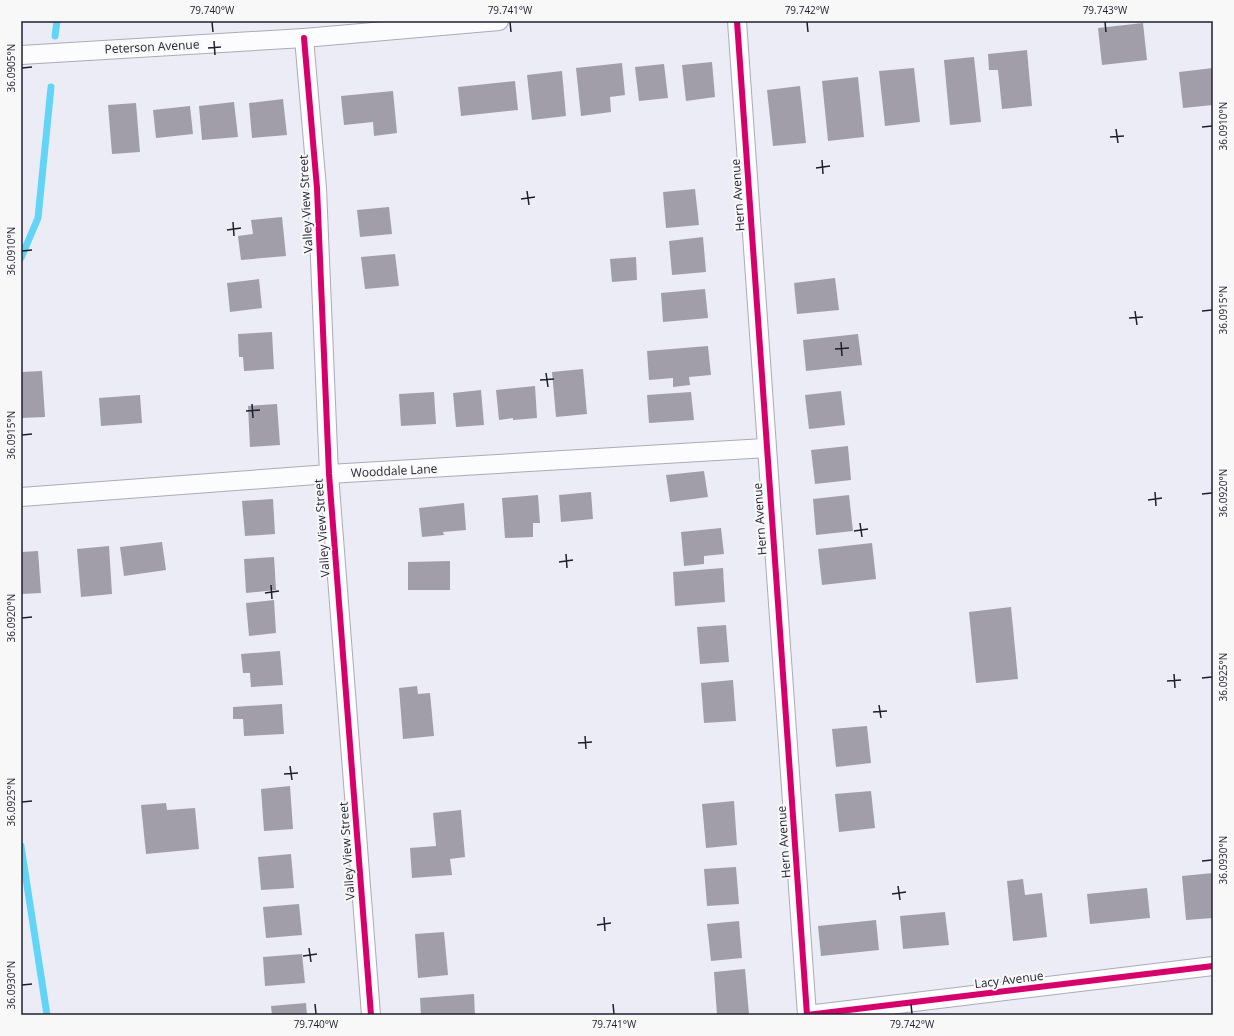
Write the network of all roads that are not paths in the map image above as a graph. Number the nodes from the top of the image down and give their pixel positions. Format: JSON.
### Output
{"nodes":[{"id":1,"x":499,"y":21,"type":"edge"},
{"id":2,"x":737,"y":21,"type":"edge"},
{"id":3,"x":304,"y":38,"type":"junction"},
{"id":4,"x":21,"y":55,"type":"edge"},
{"id":5,"x":766,"y":448,"type":"junction"},
{"id":6,"x":329,"y":474,"type":"junction"},
{"id":7,"x":21,"y":497,"type":"edge"},
{"id":8,"x":1213,"y":966,"type":"edge"},
{"id":9,"x":371,"y":1015,"type":"edge"},
{"id":10,"x":807,"y":1015,"type":"edge"}],
"edges":[{"from":1,"to":3,"type":"street","name":"Peterson Avenue"},
{"from":2,"to":5,"type":"street","name":"Hern Avenue"},
{"from":3,"to":4,"type":"street","name":"Peterson Avenue"},
{"from":3,"to":6,"type":"street","name":"Valley View Street"},
{"from":5,"to":6,"type":"street","name":"Wooddale Lane"},
{"from":5,"to":10,"type":"street","name":"Hern Avenue"},
{"from":6,"to":7,"type":"street","name":"Wooddale Lane"},
{"from":6,"to":9,"type":"street","name":"Valley View Street"},
{"from":8,"to":10,"type":"street","name":"Lacy Avenue"}]}
